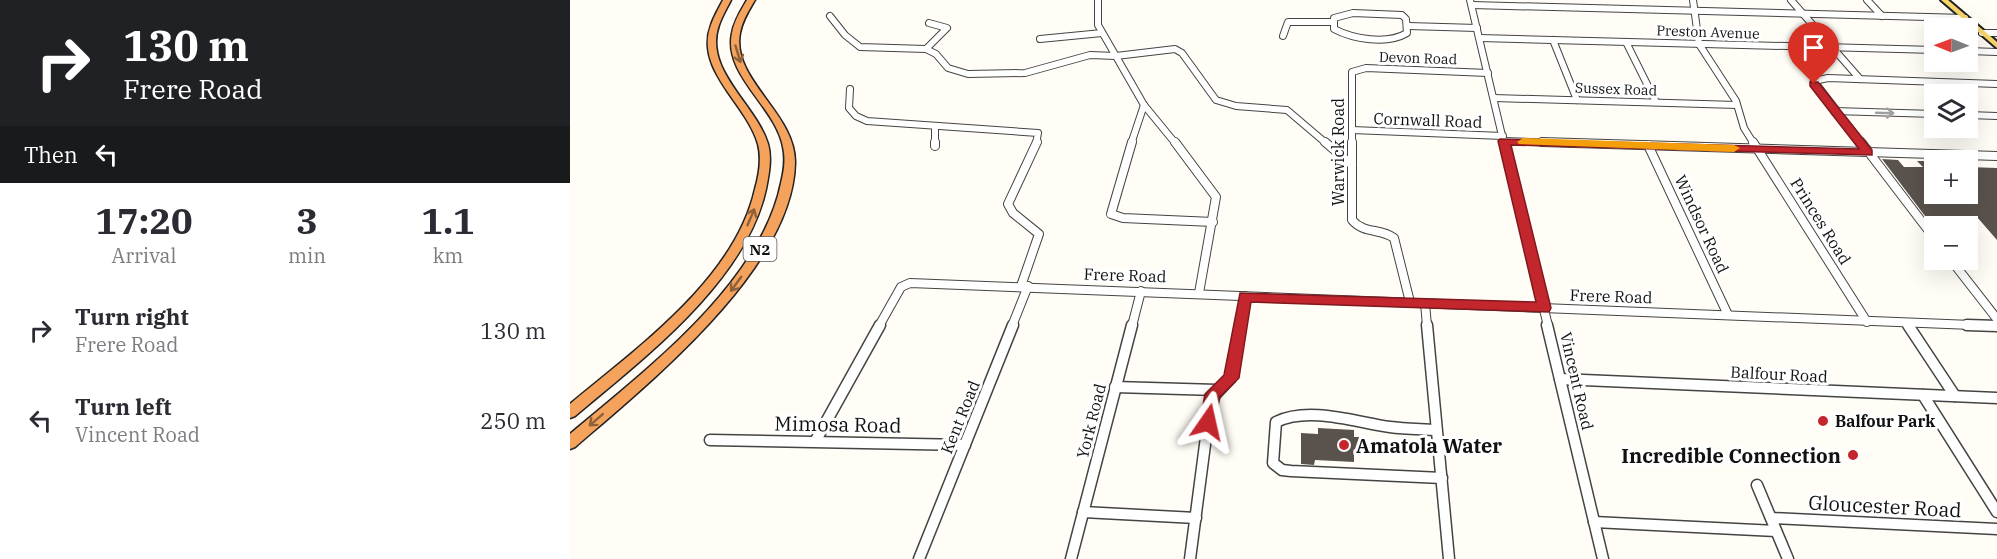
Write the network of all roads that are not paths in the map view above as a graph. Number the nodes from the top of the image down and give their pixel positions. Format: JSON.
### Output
{"nodes":[{"id":1,"x":728,"y":0,"type":"edge"},
{"id":2,"x":751,"y":0,"type":"edge"},
{"id":3,"x":1098,"y":0,"type":"edge"},
{"id":4,"x":1693,"y":0,"type":"edge"},
{"id":5,"x":1791,"y":0,"type":"edge"},
{"id":6,"x":1867,"y":0,"type":"edge"},
{"id":7,"x":1944,"y":0,"type":"edge"},
{"id":8,"x":1471,"y":3,"type":"edge"},
{"id":9,"x":1694,"y":11,"type":"junction"},
{"id":10,"x":1803,"y":14,"type":"junction"},
{"id":11,"x":830,"y":16,"type":"dead end"},
{"id":12,"x":1882,"y":16,"type":"junction"},
{"id":13,"x":1965,"y":18,"type":"joint"},
{"id":14,"x":1332,"y":22,"type":"junction"},
{"id":15,"x":929,"y":23,"type":"dead end"},
{"id":16,"x":1408,"y":27,"type":"junction"},
{"id":17,"x":1477,"y":28,"type":"junction"},
{"id":18,"x":1978,"y":29,"type":"edge"},
{"id":19,"x":1102,"y":33,"type":"junction"},
{"id":20,"x":1982,"y":33,"type":"junction"},
{"id":21,"x":1997,"y":33,"type":"edge"},
{"id":22,"x":1283,"y":36,"type":"dead end"},
{"id":23,"x":1480,"y":38,"type":"junction"},
{"id":24,"x":1040,"y":39,"type":"dead end"},
{"id":25,"x":1553,"y":40,"type":"junction"},
{"id":26,"x":1626,"y":42,"type":"junction"},
{"id":27,"x":1699,"y":44,"type":"junction"},
{"id":28,"x":1997,"y":46,"type":"edge"},
{"id":29,"x":1832,"y":47,"type":"junction"},
{"id":30,"x":926,"y":49,"type":"junction"},
{"id":31,"x":1924,"y":50,"type":"edge"},
{"id":32,"x":1978,"y":51,"type":"edge"},
{"id":33,"x":1997,"y":52,"type":"edge"},
{"id":34,"x":1116,"y":56,"type":"junction"},
{"id":35,"x":1488,"y":73,"type":"junction"},
{"id":36,"x":1352,"y":76,"type":"joint"},
{"id":37,"x":1860,"y":79,"type":"junction"},
{"id":38,"x":1997,"y":84,"type":"edge"},
{"id":39,"x":850,"y":89,"type":"dead end"},
{"id":40,"x":1494,"y":98,"type":"junction"},
{"id":41,"x":1577,"y":100,"type":"junction"},
{"id":42,"x":1656,"y":102,"type":"junction"},
{"id":43,"x":1144,"y":105,"type":"junction"},
{"id":44,"x":1737,"y":105,"type":"junction"},
{"id":45,"x":1834,"y":111,"type":"junction"},
{"id":46,"x":1924,"y":114,"type":"edge"},
{"id":47,"x":1978,"y":115,"type":"edge"},
{"id":48,"x":1997,"y":116,"type":"edge"},
{"id":49,"x":1158,"y":122,"type":"junction"},
{"id":50,"x":1138,"y":124,"type":"junction"},
{"id":51,"x":935,"y":126,"type":"junction"},
{"id":52,"x":1353,"y":130,"type":"junction"},
{"id":53,"x":1504,"y":139,"type":"junction"},
{"id":54,"x":1648,"y":145,"type":"junction"},
{"id":55,"x":935,"y":146,"type":"dead end"},
{"id":56,"x":1333,"y":147,"type":"junction"},
{"id":57,"x":1353,"y":147,"type":"junction"},
{"id":58,"x":1758,"y":149,"type":"junction"},
{"id":59,"x":1868,"y":153,"type":"junction"},
{"id":60,"x":1997,"y":156,"type":"edge"},
{"id":61,"x":1352,"y":165,"type":"junction"},
{"id":62,"x":1213,"y":222,"type":"junction"},
{"id":63,"x":1924,"y":225,"type":"edge"},
{"id":64,"x":1959,"y":270,"type":"edge"},
{"id":65,"x":708,"y":286,"type":"junction"},
{"id":66,"x":1025,"y":286,"type":"junction"},
{"id":67,"x":1141,"y":291,"type":"junction"},
{"id":68,"x":1199,"y":293,"type":"junction"},
{"id":69,"x":1245,"y":296,"type":"junction"},
{"id":70,"x":1410,"y":302,"type":"junction"},
{"id":71,"x":1425,"y":303,"type":"junction"},
{"id":72,"x":1544,"y":308,"type":"junction"},
{"id":73,"x":1728,"y":315,"type":"junction"},
{"id":74,"x":1997,"y":319,"type":"edge"},
{"id":75,"x":1867,"y":321,"type":"junction"},
{"id":76,"x":1907,"y":323,"type":"junction"},
{"id":77,"x":1997,"y":326,"type":"edge"},
{"id":78,"x":1560,"y":379,"type":"junction"},
{"id":79,"x":1115,"y":387,"type":"junction"},
{"id":80,"x":1218,"y":390,"type":"junction"},
{"id":81,"x":1923,"y":395,"type":"junction"},
{"id":82,"x":1955,"y":396,"type":"junction"},
{"id":83,"x":1997,"y":398,"type":"edge"},
{"id":84,"x":570,"y":403,"type":"edge"},
{"id":85,"x":570,"y":412,"type":"edge"},
{"id":86,"x":1436,"y":429,"type":"junction"},
{"id":87,"x":710,"y":440,"type":"dead end"},
{"id":88,"x":816,"y":440,"type":"junction"},
{"id":89,"x":570,"y":443,"type":"edge"},
{"id":90,"x":965,"y":445,"type":"junction"},
{"id":91,"x":1442,"y":478,"type":"junction"},
{"id":92,"x":1757,"y":484,"type":"dead end"},
{"id":93,"x":1083,"y":512,"type":"junction"},
{"id":94,"x":1997,"y":512,"type":"edge"},
{"id":95,"x":1196,"y":518,"type":"junction"},
{"id":96,"x":1771,"y":518,"type":"junction"},
{"id":97,"x":1594,"y":522,"type":"junction"},
{"id":98,"x":1997,"y":530,"type":"edge"},
{"id":99,"x":1776,"y":531,"type":"junction"},
{"id":100,"x":919,"y":559,"type":"edge"},
{"id":101,"x":1071,"y":559,"type":"edge"},
{"id":102,"x":1190,"y":559,"type":"edge"},
{"id":103,"x":1449,"y":559,"type":"edge"},
{"id":104,"x":1603,"y":559,"type":"edge"},
{"id":105,"x":1788,"y":559,"type":"edge"}],
"edges":[{"from":65,"to":1,"type":"highway","number":"N2","one_way":true},
{"from":2,"to":89,"type":"highway","number":"N2","one_way":true},
{"from":3,"to":19,"type":"street"},
{"from":4,"to":9,"type":"street"},
{"from":5,"to":10,"type":"street"},
{"from":6,"to":12,"type":"street"},
{"from":7,"to":13,"type":"main road"},
{"from":8,"to":9,"type":"street"},
{"from":8,"to":17,"type":"street","name":"Vincent Road"},
{"from":9,"to":10,"type":"street"},
{"from":9,"to":27,"type":"street"},
{"from":10,"to":12,"type":"street"},
{"from":10,"to":29,"type":"street"},
{"from":11,"to":30,"type":"street"},
{"from":12,"to":13,"type":"street"},
{"from":14,"to":16,"type":"street"},
{"from":14,"to":16,"type":"street"},
{"from":14,"to":22,"type":"street"},
{"from":15,"to":30,"type":"street"},
{"from":16,"to":17,"type":"street"},
{"from":17,"to":23,"type":"street","name":"Vincent Road"},
{"from":18,"to":20,"type":"main road"},
{"from":19,"to":24,"type":"street"},
{"from":19,"to":34,"type":"street"},
{"from":20,"to":21,"type":"street"},
{"from":20,"to":28,"type":"main road"},
{"from":23,"to":25,"type":"street","name":"Preston Avenue"},
{"from":23,"to":35,"type":"street","name":"Vincent Road"},
{"from":25,"to":26,"type":"street","name":"Preston Avenue"},
{"from":25,"to":41,"type":"street"},
{"from":26,"to":27,"type":"street","name":"Preston Avenue"},
{"from":26,"to":42,"type":"street"},
{"from":27,"to":29,"type":"street","name":"Preston Avenue"},
{"from":27,"to":44,"type":"street","name":"Princes Road"},
{"from":29,"to":31,"type":"street","name":"Preston Avenue"},
{"from":29,"to":37,"type":"street"},
{"from":30,"to":34,"type":"street"},
{"from":32,"to":33,"type":"street"},
{"from":34,"to":43,"type":"street"},
{"from":34,"to":56,"type":"street"},
{"from":35,"to":36,"type":"street","name":"Devon Road"},
{"from":35,"to":40,"type":"street","name":"Vincent Road"},
{"from":36,"to":52,"type":"street","name":"Warwick Road"},
{"from":37,"to":38,"type":"street"},
{"from":37,"to":45,"type":"street"},
{"from":39,"to":51,"type":"street"},
{"from":40,"to":41,"type":"street","name":"Sussex Road"},
{"from":40,"to":53,"type":"street","name":"Vincent Road"},
{"from":41,"to":42,"type":"street","name":"Sussex Road"},
{"from":42,"to":44,"type":"street","name":"Sussex Road"},
{"from":43,"to":49,"type":"street"},
{"from":43,"to":50,"type":"street"},
{"from":44,"to":58,"type":"street","name":"Princes Road"},
{"from":45,"to":46,"type":"street","one_way":true},
{"from":45,"to":59,"type":"street"},
{"from":47,"to":48,"type":"street"},
{"from":49,"to":50,"type":"street"},
{"from":49,"to":62,"type":"street"},
{"from":50,"to":62,"type":"street"},
{"from":51,"to":55,"type":"street"},
{"from":51,"to":66,"type":"street","name":"Kent Road"},
{"from":52,"to":53,"type":"street","name":"Cornwall Road"},
{"from":52,"to":57,"type":"street","name":"Warwick Road"},
{"from":53,"to":54,"type":"street","name":"Cornwall Road"},
{"from":53,"to":72,"type":"street","name":"Vincent Road"},
{"from":54,"to":58,"type":"street","name":"Cornwall Road"},
{"from":54,"to":73,"type":"street","name":"Windsor Road"},
{"from":56,"to":57,"type":"street"},
{"from":56,"to":61,"type":"street"},
{"from":57,"to":61,"type":"street","name":"Warwick Road"},
{"from":58,"to":59,"type":"street","name":"Cornwall Road"},
{"from":58,"to":75,"type":"street","name":"Princes Road"},
{"from":59,"to":60,"type":"street","name":"Cornwall Road"},
{"from":59,"to":63,"type":"street"},
{"from":61,"to":70,"type":"street","name":"Warwick Road"},
{"from":62,"to":68,"type":"street"},
{"from":64,"to":74,"type":"street"},
{"from":65,"to":84,"type":"highway"},
{"from":65,"to":85,"type":"highway","number":"N2"},
{"from":66,"to":67,"type":"street","name":"Frere Road"},
{"from":66,"to":88,"type":"street","name":"Frere Road"},
{"from":66,"to":90,"type":"street","name":"Kent Road"},
{"from":67,"to":68,"type":"street","name":"Frere Road"},
{"from":67,"to":79,"type":"street","name":"York Road"},
{"from":68,"to":69,"type":"street","name":"Frere Road"},
{"from":69,"to":70,"type":"street","name":"Frere Road"},
{"from":69,"to":80,"type":"street"},
{"from":70,"to":71,"type":"street","name":"Frere Road"},
{"from":71,"to":72,"type":"street","name":"Frere Road"},
{"from":71,"to":86,"type":"street"},
{"from":72,"to":73,"type":"street","name":"Frere Road"},
{"from":72,"to":78,"type":"street","name":"Vincent Road"},
{"from":73,"to":75,"type":"street","name":"Frere Road"},
{"from":75,"to":76,"type":"street","name":"Frere Road"},
{"from":76,"to":77,"type":"street","name":"Frere Road"},
{"from":76,"to":82,"type":"street"},
{"from":78,"to":81,"type":"street","name":"Balfour Road"},
{"from":78,"to":97,"type":"street","name":"Vincent Road"},
{"from":79,"to":80,"type":"street"},
{"from":79,"to":93,"type":"street","name":"York Road"},
{"from":80,"to":95,"type":"street"},
{"from":81,"to":82,"type":"street","name":"Balfour Road"},
{"from":81,"to":94,"type":"street"},
{"from":82,"to":83,"type":"street","name":"Balfour Road"},
{"from":86,"to":91,"type":"street"},
{"from":86,"to":91,"type":"street"},
{"from":87,"to":88,"type":"street","name":"Mimosa Road"},
{"from":88,"to":90,"type":"street","name":"Mimosa Road"},
{"from":90,"to":100,"type":"street","name":"Kent Road"},
{"from":91,"to":103,"type":"street"},
{"from":92,"to":96,"type":"street"},
{"from":93,"to":95,"type":"street"},
{"from":93,"to":101,"type":"street","name":"York Road"},
{"from":95,"to":102,"type":"street"},
{"from":96,"to":98,"type":"street","name":"Gloucester Road"},
{"from":96,"to":99,"type":"street"},
{"from":97,"to":99,"type":"street"},
{"from":97,"to":104,"type":"street","name":"Vincent Road"},
{"from":99,"to":105,"type":"street"}]}
